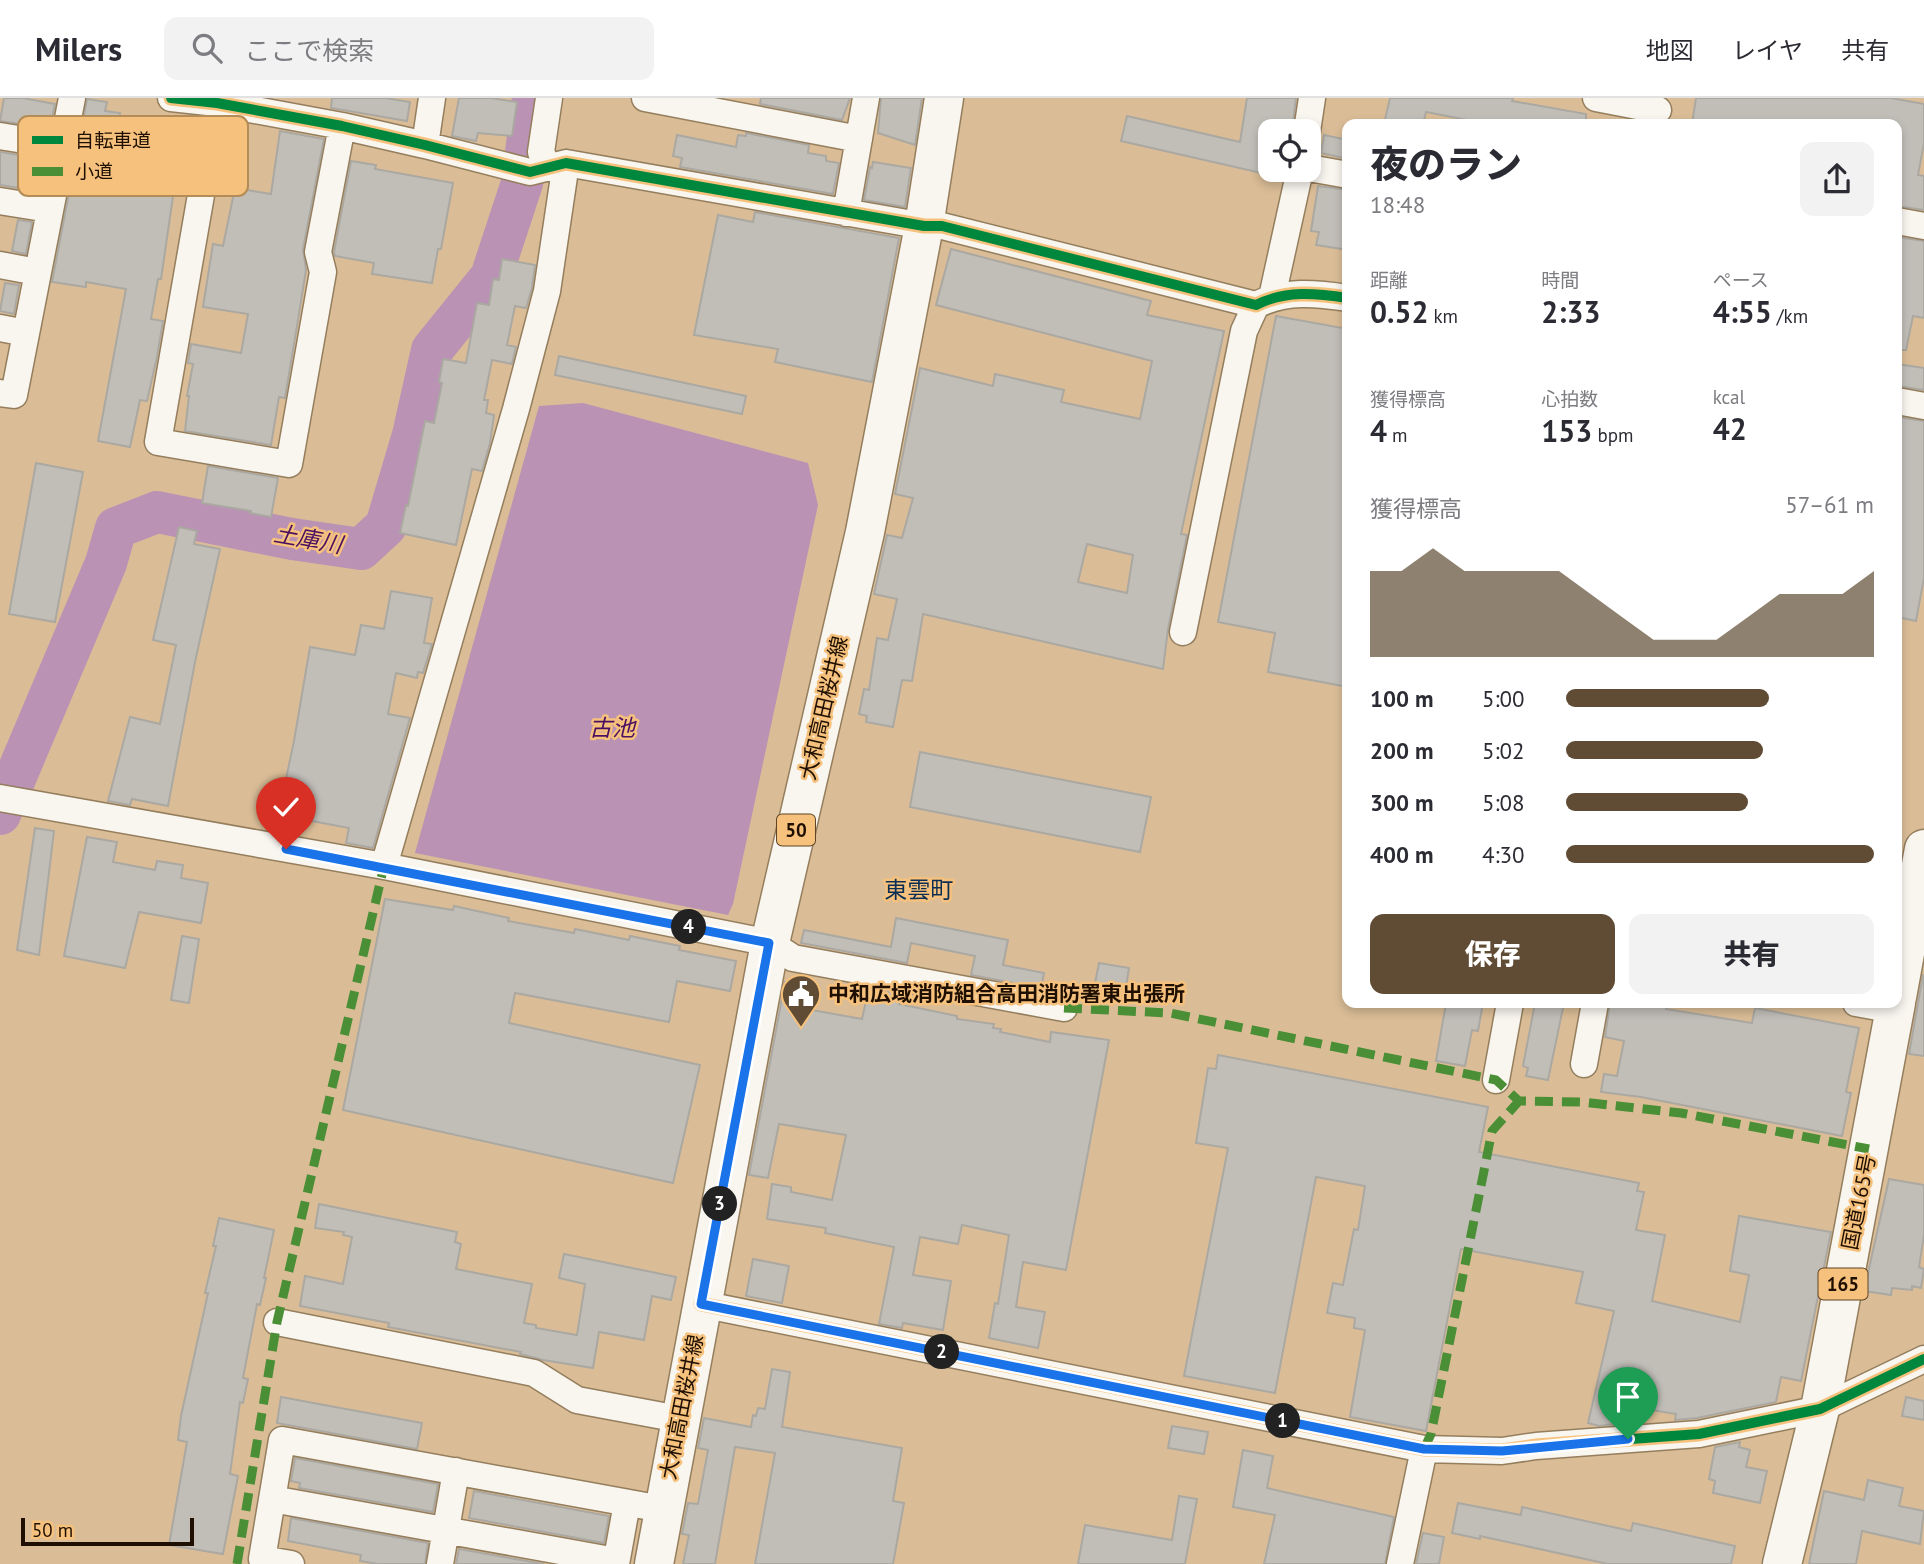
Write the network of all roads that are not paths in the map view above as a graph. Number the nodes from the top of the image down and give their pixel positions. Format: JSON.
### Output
{"nodes":[{"id":1,"x":72,"y":98,"type":"edge"},
{"id":2,"x":171,"y":98,"type":"edge"},
{"id":3,"x":432,"y":98,"type":"edge"},
{"id":4,"x":549,"y":98,"type":"edge"},
{"id":5,"x":645,"y":98,"type":"edge"},
{"id":6,"x":866,"y":98,"type":"edge"},
{"id":7,"x":944,"y":98,"type":"edge"},
{"id":8,"x":1312,"y":98,"type":"edge"},
{"id":9,"x":1596,"y":98,"type":"edge"},
{"id":10,"x":217,"y":103,"type":"junction"},
{"id":11,"x":737,"y":107,"type":"edge"},
{"id":12,"x":305,"y":109,"type":"edge"},
{"id":13,"x":1658,"y":111,"type":"edge"},
{"id":14,"x":68,"y":116,"type":"edge"},
{"id":15,"x":215,"y":116,"type":"edge"},
{"id":16,"x":1309,"y":119,"type":"edge"},
{"id":17,"x":342,"y":126,"type":"junction"},
{"id":18,"x":0,"y":136,"type":"edge"},
{"id":19,"x":18,"y":139,"type":"edge"},
{"id":20,"x":859,"y":139,"type":"junction"},
{"id":21,"x":432,"y":146,"type":"junction"},
{"id":22,"x":548,"y":168,"type":"junction"},
{"id":23,"x":1321,"y":170,"type":"edge"},
{"id":24,"x":1342,"y":174,"type":"edge"},
{"id":25,"x":1297,"y":182,"type":"edge"},
{"id":26,"x":52,"y":196,"type":"edge"},
{"id":27,"x":201,"y":196,"type":"edge"},
{"id":28,"x":0,"y":201,"type":"edge"},
{"id":29,"x":49,"y":209,"type":"junction"},
{"id":30,"x":846,"y":213,"type":"junction"},
{"id":31,"x":1902,"y":222,"type":"edge"},
{"id":32,"x":924,"y":226,"type":"junction"},
{"id":33,"x":1924,"y":226,"type":"edge"},
{"id":34,"x":0,"y":265,"type":"edge"},
{"id":35,"x":37,"y":272,"type":"junction"},
{"id":36,"x":1342,"y":297,"type":"edge"},
{"id":37,"x":1264,"y":301,"type":"junction"},
{"id":38,"x":0,"y":328,"type":"edge"},
{"id":39,"x":26,"y":333,"type":"junction"},
{"id":40,"x":0,"y":393,"type":"edge"},
{"id":41,"x":1902,"y":402,"type":"edge"},
{"id":42,"x":1924,"y":406,"type":"edge"},
{"id":43,"x":1183,"y":632,"type":"dead end"},
{"id":44,"x":0,"y":798,"type":"edge"},
{"id":45,"x":1924,"y":849,"type":"edge"},
{"id":46,"x":384,"y":866,"type":"junction"},
{"id":47,"x":769,"y":943,"type":"junction"},
{"id":48,"x":1902,"y":970,"type":"edge"},
{"id":49,"x":1064,"y":1008,"type":"dead end"},
{"id":50,"x":1509,"y":1008,"type":"edge"},
{"id":51,"x":1594,"y":1008,"type":"edge"},
{"id":52,"x":1895,"y":1008,"type":"edge"},
{"id":53,"x":1584,"y":1064,"type":"dead end"},
{"id":54,"x":1496,"y":1080,"type":"dead end"},
{"id":55,"x":701,"y":1304,"type":"junction"},
{"id":56,"x":277,"y":1322,"type":"dead end"},
{"id":57,"x":1924,"y":1359,"type":"edge"},
{"id":58,"x":1820,"y":1409,"type":"junction"},
{"id":59,"x":680,"y":1419,"type":"junction"},
{"id":60,"x":1424,"y":1449,"type":"junction"},
{"id":61,"x":456,"y":1471,"type":"junction"},
{"id":62,"x":272,"y":1499,"type":"junction"},
{"id":63,"x":645,"y":1506,"type":"junction"},
{"id":64,"x":446,"y":1530,"type":"junction"},
{"id":65,"x":616,"y":1563,"type":"edge"},
{"id":66,"x":291,"y":1564,"type":"edge"},
{"id":67,"x":440,"y":1564,"type":"edge"},
{"id":68,"x":654,"y":1564,"type":"edge"},
{"id":69,"x":1400,"y":1564,"type":"edge"},
{"id":70,"x":1782,"y":1564,"type":"edge"}],
"edges":[{"from":1,"to":14,"type":"street"},
{"from":2,"to":10,"type":"street"},
{"from":3,"to":21,"type":"street"},
{"from":4,"to":22,"type":"street"},
{"from":5,"to":11,"type":"street"},
{"from":6,"to":20,"type":"street"},
{"from":7,"to":32,"type":"main road","name":"大和高田桜井線","number":"50"},
{"from":8,"to":16,"type":"street"},
{"from":9,"to":13,"type":"street"},
{"from":10,"to":12,"type":"street"},
{"from":10,"to":15,"type":"street"},
{"from":11,"to":20,"type":"street"},
{"from":12,"to":17,"type":"street"},
{"from":17,"to":21,"type":"street"},
{"from":17,"to":27,"type":"street"},
{"from":18,"to":19,"type":"street"},
{"from":20,"to":30,"type":"street"},
{"from":21,"to":22,"type":"street"},
{"from":22,"to":30,"type":"street"},
{"from":22,"to":46,"type":"street"},
{"from":23,"to":24,"type":"street"},
{"from":25,"to":37,"type":"street"},
{"from":26,"to":29,"type":"street"},
{"from":28,"to":29,"type":"street"},
{"from":29,"to":35,"type":"street"},
{"from":30,"to":32,"type":"street"},
{"from":31,"to":33,"type":"street"},
{"from":32,"to":37,"type":"street"},
{"from":32,"to":47,"type":"main road","name":"大和高田桜井線","number":"50"},
{"from":34,"to":35,"type":"street"},
{"from":35,"to":39,"type":"street"},
{"from":36,"to":37,"type":"street"},
{"from":37,"to":43,"type":"street"},
{"from":38,"to":39,"type":"street"},
{"from":39,"to":40,"type":"street"},
{"from":41,"to":42,"type":"street"},
{"from":44,"to":46,"type":"street"},
{"from":45,"to":48,"type":"main road","name":"国道165号","number":"165"},
{"from":46,"to":47,"type":"street"},
{"from":47,"to":49,"type":"street"},
{"from":47,"to":55,"type":"main road","name":"大和高田桜井線","number":"50"},
{"from":50,"to":54,"type":"street"},
{"from":51,"to":53,"type":"street"},
{"from":52,"to":58,"type":"main road","name":"国道165号","number":"165"},
{"from":55,"to":59,"type":"main road","name":"大和高田桜井線","number":"50"},
{"from":55,"to":60,"type":"street"},
{"from":56,"to":59,"type":"street"},
{"from":57,"to":58,"type":"street"},
{"from":58,"to":60,"type":"street"},
{"from":58,"to":70,"type":"main road","name":"国道165号","number":"165"},
{"from":59,"to":63,"type":"main road","name":"大和高田桜井線","number":"50"},
{"from":60,"to":69,"type":"street"},
{"from":61,"to":62,"type":"street"},
{"from":61,"to":63,"type":"street"},
{"from":61,"to":64,"type":"street"},
{"from":62,"to":64,"type":"street"},
{"from":62,"to":66,"type":"street"},
{"from":63,"to":65,"type":"street"},
{"from":63,"to":68,"type":"main road","name":"大和高田桜井線","number":"50"},
{"from":64,"to":65,"type":"street"},
{"from":64,"to":67,"type":"street"}]}
